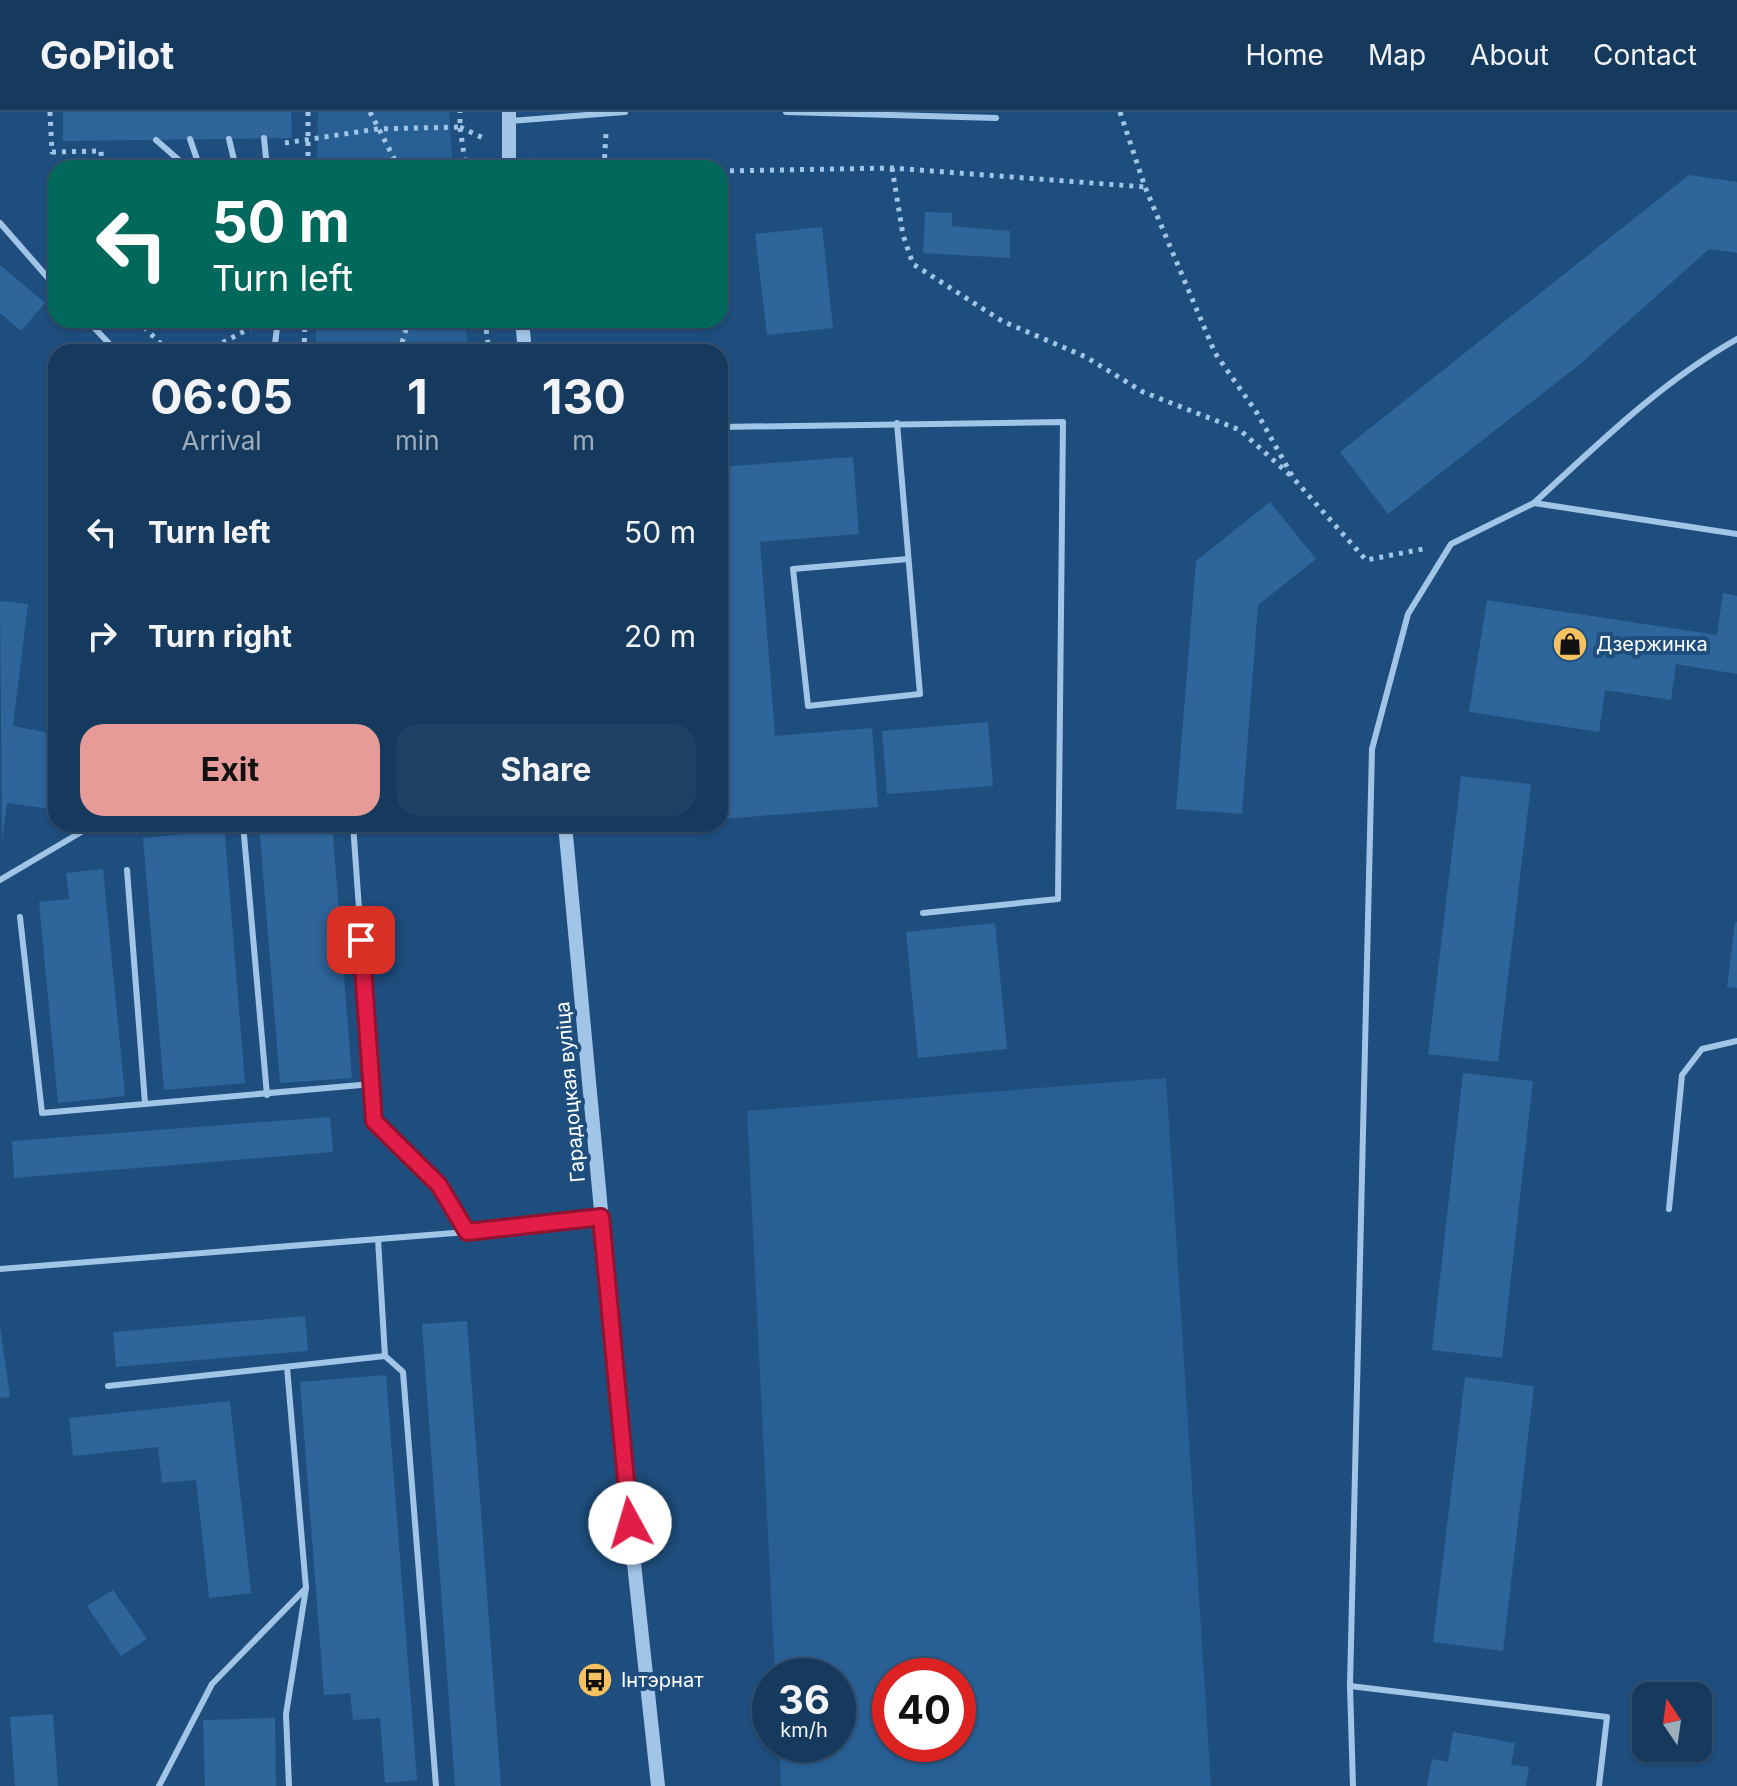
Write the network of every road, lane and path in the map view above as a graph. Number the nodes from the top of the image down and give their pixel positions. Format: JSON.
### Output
{"nodes":[{"id":1,"x":50,"y":112,"type":"edge"},
{"id":2,"x":308,"y":112,"type":"edge"},
{"id":3,"x":370,"y":112,"type":"edge"},
{"id":4,"x":460,"y":112,"type":"edge"},
{"id":5,"x":625,"y":112,"type":"edge"},
{"id":6,"x":786,"y":112,"type":"edge"},
{"id":7,"x":1120,"y":112,"type":"edge"},
{"id":8,"x":608,"y":113,"type":"edge"},
{"id":9,"x":510,"y":116,"type":"edge"},
{"id":10,"x":996,"y":118,"type":"dead end"},
{"id":11,"x":460,"y":127,"type":"junction"},
{"id":12,"x":377,"y":129,"type":"junction"},
{"id":13,"x":264,"y":138,"type":"dead end"},
{"id":14,"x":308,"y":138,"type":"junction"},
{"id":15,"x":190,"y":139,"type":"dead end"},
{"id":16,"x":229,"y":139,"type":"dead end"},
{"id":17,"x":156,"y":140,"type":"dead end"},
{"id":18,"x":265,"y":147,"type":"junction"},
{"id":19,"x":102,"y":160,"type":"edge"},
{"id":20,"x":179,"y":160,"type":"edge"},
{"id":21,"x":197,"y":160,"type":"edge"},
{"id":22,"x":234,"y":160,"type":"edge"},
{"id":23,"x":266,"y":160,"type":"edge"},
{"id":24,"x":308,"y":160,"type":"edge"},
{"id":25,"x":394,"y":160,"type":"edge"},
{"id":26,"x":465,"y":160,"type":"edge"},
{"id":27,"x":509,"y":160,"type":"edge"},
{"id":28,"x":605,"y":160,"type":"edge"},
{"id":29,"x":892,"y":168,"type":"junction"},
{"id":30,"x":728,"y":171,"type":"edge"},
{"id":31,"x":1145,"y":187,"type":"junction"},
{"id":32,"x":0,"y":223,"type":"edge"},
{"id":33,"x":48,"y":278,"type":"edge"},
{"id":34,"x":94,"y":328,"type":"edge"},
{"id":35,"x":145,"y":328,"type":"edge"},
{"id":36,"x":251,"y":328,"type":"edge"},
{"id":37,"x":1737,"y":339,"type":"edge"},
{"id":38,"x":110,"y":344,"type":"edge"},
{"id":39,"x":161,"y":344,"type":"edge"},
{"id":40,"x":220,"y":344,"type":"edge"},
{"id":41,"x":897,"y":423,"type":"junction"},
{"id":42,"x":728,"y":427,"type":"edge"},
{"id":43,"x":1294,"y":479,"type":"junction"},
{"id":44,"x":1534,"y":503,"type":"junction"},
{"id":45,"x":1737,"y":534,"type":"edge"},
{"id":46,"x":1451,"y":544,"type":"junction"},
{"id":47,"x":908,"y":559,"type":"junction"},
{"id":48,"x":81,"y":832,"type":"edge"},
{"id":49,"x":244,"y":832,"type":"edge"},
{"id":50,"x":354,"y":832,"type":"edge"},
{"id":51,"x":566,"y":832,"type":"edge"},
{"id":52,"x":127,"y":870,"type":"dead end"},
{"id":53,"x":0,"y":880,"type":"edge"},
{"id":54,"x":923,"y":913,"type":"dead end"},
{"id":55,"x":20,"y":917,"type":"dead end"},
{"id":56,"x":1737,"y":1041,"type":"edge"},
{"id":57,"x":372,"y":1084,"type":"junction"},
{"id":58,"x":267,"y":1095,"type":"junction"},
{"id":59,"x":145,"y":1103,"type":"junction"},
{"id":60,"x":1669,"y":1209,"type":"dead end"},
{"id":61,"x":601,"y":1217,"type":"junction"},
{"id":62,"x":467,"y":1232,"type":"junction"},
{"id":63,"x":378,"y":1239,"type":"junction"},
{"id":64,"x":0,"y":1269,"type":"edge"},
{"id":65,"x":385,"y":1356,"type":"junction"},
{"id":66,"x":287,"y":1367,"type":"junction"},
{"id":67,"x":108,"y":1386,"type":"dead end"},
{"id":68,"x":306,"y":1588,"type":"junction"},
{"id":69,"x":1350,"y":1686,"type":"junction"},
{"id":70,"x":159,"y":1786,"type":"edge"},
{"id":71,"x":289,"y":1786,"type":"edge"},
{"id":72,"x":436,"y":1786,"type":"edge"},
{"id":73,"x":658,"y":1786,"type":"edge"},
{"id":74,"x":1353,"y":1786,"type":"edge"},
{"id":75,"x":1599,"y":1786,"type":"edge"}],
"edges":[{"from":1,"to":19,"type":"path"},
{"from":2,"to":14,"type":"path"},
{"from":3,"to":12,"type":"path"},
{"from":4,"to":11,"type":"path"},
{"from":5,"to":8,"type":"lane"},
{"from":6,"to":10,"type":"lane"},
{"from":7,"to":31,"type":"path"},
{"from":8,"to":9,"type":"lane"},
{"from":8,"to":28,"type":"path"},
{"from":9,"to":27,"type":"street"},
{"from":11,"to":12,"type":"path"},
{"from":11,"to":26,"type":"path"},
{"from":12,"to":14,"type":"path"},
{"from":12,"to":25,"type":"path"},
{"from":13,"to":18,"type":"lane"},
{"from":14,"to":18,"type":"path"},
{"from":14,"to":24,"type":"path"},
{"from":15,"to":21,"type":"lane"},
{"from":16,"to":22,"type":"lane"},
{"from":17,"to":20,"type":"lane"},
{"from":18,"to":23,"type":"lane"},
{"from":29,"to":30,"type":"path"},
{"from":29,"to":31,"type":"path"},
{"from":29,"to":43,"type":"path"},
{"from":31,"to":43,"type":"path"},
{"from":32,"to":33,"type":"lane"},
{"from":34,"to":38,"type":"lane"},
{"from":35,"to":39,"type":"path"},
{"from":36,"to":40,"type":"path"},
{"from":37,"to":44,"type":"lane"},
{"from":41,"to":42,"type":"lane"},
{"from":41,"to":47,"type":"lane"},
{"from":41,"to":54,"type":"lane"},
{"from":43,"to":46,"type":"path"},
{"from":44,"to":45,"type":"lane"},
{"from":44,"to":46,"type":"lane"},
{"from":46,"to":69,"type":"lane"},
{"from":47,"to":47,"type":"lane"},
{"from":48,"to":53,"type":"lane"},
{"from":49,"to":58,"type":"lane"},
{"from":50,"to":57,"type":"lane"},
{"from":51,"to":61,"type":"street","name":"Гарадоцкая вуліца"},
{"from":52,"to":59,"type":"lane"},
{"from":55,"to":59,"type":"lane"},
{"from":56,"to":60,"type":"lane"},
{"from":57,"to":58,"type":"lane"},
{"from":57,"to":62,"type":"lane"},
{"from":58,"to":59,"type":"lane"},
{"from":61,"to":62,"type":"lane"},
{"from":61,"to":73,"type":"street","name":"Гарадоцкая вуліца"},
{"from":62,"to":63,"type":"lane"},
{"from":63,"to":64,"type":"lane"},
{"from":63,"to":65,"type":"lane"},
{"from":65,"to":66,"type":"lane"},
{"from":65,"to":72,"type":"lane"},
{"from":66,"to":67,"type":"lane"},
{"from":66,"to":68,"type":"lane"},
{"from":68,"to":70,"type":"lane"},
{"from":68,"to":71,"type":"lane"},
{"from":69,"to":74,"type":"lane"},
{"from":69,"to":75,"type":"lane"}]}
